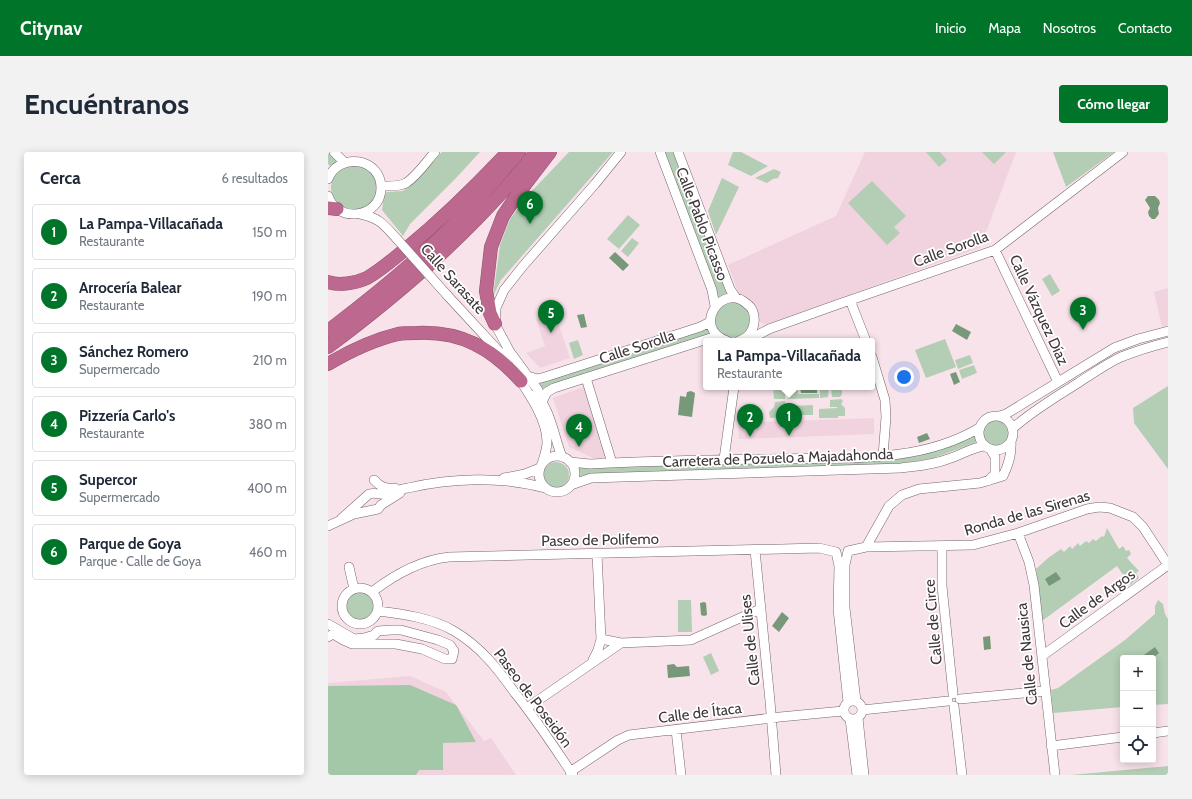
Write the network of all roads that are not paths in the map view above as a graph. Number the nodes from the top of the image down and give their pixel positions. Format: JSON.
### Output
{"nodes":[{"id":1,"x":334,"y":152,"type":"edge"},
{"id":2,"x":435,"y":152,"type":"edge"},
{"id":3,"x":508,"y":152,"type":"edge"},
{"id":4,"x":519,"y":152,"type":"edge"},
{"id":5,"x":536,"y":152,"type":"edge"},
{"id":6,"x":550,"y":152,"type":"edge"},
{"id":7,"x":621,"y":152,"type":"edge"},
{"id":8,"x":660,"y":152,"type":"edge"},
{"id":9,"x":678,"y":152,"type":"edge"},
{"id":10,"x":1123,"y":152,"type":"edge"},
{"id":11,"x":344,"y":162,"type":"junction"},
{"id":12,"x":329,"y":175,"type":"edge"},
{"id":13,"x":381,"y":186,"type":"junction"},
{"id":14,"x":328,"y":196,"type":"edge"},
{"id":15,"x":376,"y":203,"type":"junction"},
{"id":16,"x":332,"y":209,"type":"edge"},
{"id":17,"x":360,"y":214,"type":"junction"},
{"id":18,"x":379,"y":220,"type":"junction"},
{"id":19,"x":995,"y":250,"type":"junction"},
{"id":20,"x":328,"y":282,"type":"edge"},
{"id":21,"x":736,"y":298,"type":"junction"},
{"id":22,"x":850,"y":300,"type":"junction"},
{"id":23,"x":716,"y":306,"type":"junction"},
{"id":24,"x":710,"y":322,"type":"junction"},
{"id":25,"x":754,"y":323,"type":"junction"},
{"id":26,"x":495,"y":324,"type":"junction"},
{"id":27,"x":767,"y":330,"type":"junction"},
{"id":28,"x":328,"y":331,"type":"edge"},
{"id":29,"x":1168,"y":331,"type":"edge"},
{"id":30,"x":717,"y":336,"type":"junction"},
{"id":31,"x":711,"y":338,"type":"edge"},
{"id":32,"x":721,"y":338,"type":"edge"},
{"id":33,"x":744,"y":338,"type":"edge"},
{"id":34,"x":747,"y":338,"type":"edge"},
{"id":35,"x":865,"y":338,"type":"edge"},
{"id":36,"x":703,"y":340,"type":"edge"},
{"id":37,"x":1168,"y":342,"type":"edge"},
{"id":38,"x":328,"y":347,"type":"edge"},
{"id":39,"x":504,"y":358,"type":"junction"},
{"id":40,"x":328,"y":364,"type":"edge"},
{"id":41,"x":875,"y":368,"type":"edge"},
{"id":42,"x":561,"y":372,"type":"junction"},
{"id":43,"x":524,"y":378,"type":"junction"},
{"id":44,"x":586,"y":378,"type":"junction"},
{"id":45,"x":1058,"y":382,"type":"junction"},
{"id":46,"x":565,"y":385,"type":"junction"},
{"id":47,"x":734,"y":390,"type":"edge"},
{"id":48,"x":541,"y":400,"type":"junction"},
{"id":49,"x":999,"y":416,"type":"junction"},
{"id":50,"x":979,"y":428,"type":"junction"},
{"id":51,"x":1012,"y":429,"type":"junction"},
{"id":52,"x":1011,"y":441,"type":"junction"},
{"id":53,"x":988,"y":448,"type":"junction"},
{"id":54,"x":883,"y":456,"type":"junction"},
{"id":55,"x":724,"y":459,"type":"junction"},
{"id":56,"x":566,"y":460,"type":"junction"},
{"id":57,"x":612,"y":463,"type":"junction"},
{"id":58,"x":541,"y":466,"type":"junction"},
{"id":59,"x":495,"y":480,"type":"junction"},
{"id":60,"x":987,"y":482,"type":"junction"},
{"id":61,"x":571,"y":485,"type":"junction"},
{"id":62,"x":408,"y":487,"type":"junction"},
{"id":63,"x":544,"y":488,"type":"junction"},
{"id":64,"x":377,"y":494,"type":"junction"},
{"id":65,"x":365,"y":498,"type":"junction"},
{"id":66,"x":382,"y":505,"type":"junction"},
{"id":67,"x":370,"y":510,"type":"junction"},
{"id":68,"x":341,"y":519,"type":"junction"},
{"id":69,"x":328,"y":526,"type":"edge"},
{"id":70,"x":1018,"y":533,"type":"junction"},
{"id":71,"x":942,"y":546,"type":"junction"},
{"id":72,"x":866,"y":547,"type":"junction"},
{"id":73,"x":755,"y":550,"type":"junction"},
{"id":74,"x":597,"y":554,"type":"junction"},
{"id":75,"x":842,"y":554,"type":"junction"},
{"id":76,"x":1168,"y":565,"type":"edge"},
{"id":77,"x":349,"y":567,"type":"dead end"},
{"id":78,"x":354,"y":589,"type":"junction"},
{"id":79,"x":372,"y":592,"type":"junction"},
{"id":80,"x":760,"y":608,"type":"junction"},
{"id":81,"x":378,"y":611,"type":"junction"},
{"id":82,"x":329,"y":630,"type":"edge"},
{"id":83,"x":601,"y":639,"type":"junction"},
{"id":84,"x":621,"y":643,"type":"junction"},
{"id":85,"x":1042,"y":656,"type":"junction"},
{"id":86,"x":591,"y":663,"type":"junction"},
{"id":87,"x":1045,"y":691,"type":"junction"},
{"id":88,"x":954,"y":700,"type":"junction"},
{"id":89,"x":852,"y":702,"type":"junction"},
{"id":90,"x":527,"y":708,"type":"junction"},
{"id":91,"x":843,"y":711,"type":"junction"},
{"id":92,"x":857,"y":716,"type":"junction"},
{"id":93,"x":771,"y":718,"type":"junction"},
{"id":94,"x":676,"y":730,"type":"junction"},
{"id":95,"x":1168,"y":731,"type":"edge"},
{"id":96,"x":1156,"y":733,"type":"edge"},
{"id":97,"x":1120,"y":737,"type":"edge"},
{"id":98,"x":1051,"y":746,"type":"junction"},
{"id":99,"x":572,"y":773,"type":"edge"},
{"id":100,"x":682,"y":775,"type":"edge"},
{"id":101,"x":776,"y":775,"type":"edge"},
{"id":102,"x":857,"y":775,"type":"edge"},
{"id":103,"x":864,"y":775,"type":"edge"},
{"id":104,"x":962,"y":775,"type":"edge"},
{"id":105,"x":1055,"y":775,"type":"edge"}],
"edges":[{"from":1,"to":11,"type":"street"},
{"from":2,"to":13,"type":"street"},
{"from":3,"to":20,"type":"highway"},
{"from":4,"to":28,"type":"highway"},
{"from":5,"to":38,"type":"highway"},
{"from":6,"to":26,"type":"highway"},
{"from":7,"to":26,"type":"street"},
{"from":8,"to":23,"type":"street","name":"Calle Pablo Picasso"},
{"from":9,"to":21,"type":"street","name":"Calle Pablo Picasso"},
{"from":10,"to":19,"type":"street","name":"Calle Sorolla"},
{"from":11,"to":12,"type":"street"},
{"from":11,"to":13,"type":"street"},
{"from":13,"to":15,"type":"street"},
{"from":14,"to":16,"type":"street"},
{"from":15,"to":17,"type":"street"},
{"from":15,"to":18,"type":"street"},
{"from":16,"to":17,"type":"street","name":"Calle Sarasate"},
{"from":17,"to":18,"type":"street","name":"Calle Sarasate"},
{"from":18,"to":39,"type":"street","name":"Calle Sarasate","bridge":true},
{"from":19,"to":22,"type":"street","name":"Calle Sorolla"},
{"from":19,"to":45,"type":"street","name":"Calle Vázquez Díaz"},
{"from":21,"to":23,"type":"street"},
{"from":21,"to":25,"type":"street"},
{"from":22,"to":27,"type":"street","name":"Calle Sorolla"},
{"from":22,"to":35,"type":"street"},
{"from":23,"to":24,"type":"street"},
{"from":24,"to":30,"type":"street"},
{"from":24,"to":42,"type":"street","name":"Calle Sorolla"},
{"from":25,"to":27,"type":"street"},
{"from":25,"to":33,"type":"street"},
{"from":26,"to":43,"type":"street"},
{"from":27,"to":34,"type":"street","name":"Calle Sorolla"},
{"from":29,"to":45,"type":"street"},
{"from":30,"to":31,"type":"street","name":"Calle Sorolla"},
{"from":30,"to":32,"type":"street"},
{"from":36,"to":44,"type":"street","name":"Calle Sorolla"},
{"from":37,"to":51,"type":"street"},
{"from":39,"to":43,"type":"street","name":"Calle Sarasate"},
{"from":39,"to":48,"type":"street","name":"Calle Sarasate"},
{"from":40,"to":43,"type":"highway"},
{"from":41,"to":54,"type":"street"},
{"from":42,"to":43,"type":"street","name":"Calle Sorolla"},
{"from":42,"to":46,"type":"street"},
{"from":43,"to":48,"type":"street"},
{"from":43,"to":58,"type":"street","name":"Calle Sarasate"},
{"from":44,"to":46,"type":"street","name":"Calle Sorolla"},
{"from":44,"to":57,"type":"street"},
{"from":45,"to":49,"type":"street"},
{"from":46,"to":48,"type":"street","name":"Calle Sorolla"},
{"from":47,"to":55,"type":"street"},
{"from":48,"to":56,"type":"street","name":"Calle Sarasate"},
{"from":49,"to":50,"type":"street"},
{"from":49,"to":51,"type":"street"},
{"from":50,"to":53,"type":"street"},
{"from":50,"to":54,"type":"street","name":"Carretera de Pozuelo a Majadahonda"},
{"from":51,"to":52,"type":"street"},
{"from":52,"to":53,"type":"street"},
{"from":52,"to":60,"type":"street"},
{"from":53,"to":60,"type":"street"},
{"from":53,"to":61,"type":"street","name":"Carretera de Pozuelo a Majadahonda"},
{"from":54,"to":55,"type":"street","name":"Carretera de Pozuelo a Majadahonda"},
{"from":55,"to":57,"type":"street","name":"Carretera de Pozuelo a Majadahonda"},
{"from":56,"to":57,"type":"street","name":"Carretera de Pozuelo a Majadahonda"},
{"from":56,"to":58,"type":"street"},
{"from":56,"to":61,"type":"street"},
{"from":58,"to":59,"type":"street"},
{"from":58,"to":63,"type":"street"},
{"from":59,"to":62,"type":"street"},
{"from":59,"to":63,"type":"street"},
{"from":60,"to":72,"type":"street"},
{"from":61,"to":63,"type":"street"},
{"from":62,"to":64,"type":"street"},
{"from":62,"to":64,"type":"street"},
{"from":62,"to":66,"type":"street"},
{"from":64,"to":65,"type":"street"},
{"from":64,"to":66,"type":"street"},
{"from":65,"to":67,"type":"street"},
{"from":65,"to":68,"type":"street"},
{"from":66,"to":67,"type":"street"},
{"from":67,"to":68,"type":"street"},
{"from":68,"to":69,"type":"street"},
{"from":70,"to":71,"type":"street","name":"Ronda de las Sirenas"},
{"from":70,"to":76,"type":"street","name":"Ronda de las Sirenas"},
{"from":70,"to":85,"type":"street","name":"Calle de Nausica"},
{"from":71,"to":72,"type":"street","name":"Ronda de las Sirenas"},
{"from":71,"to":88,"type":"street","name":"Calle de Circe"},
{"from":72,"to":75,"type":"street","name":"Ronda de las Sirenas"},
{"from":73,"to":74,"type":"street","name":"Paseo de Polifemo"},
{"from":73,"to":75,"type":"street","name":"Paseo de Polifemo"},
{"from":73,"to":80,"type":"street","name":"Calle de Ulises"},
{"from":74,"to":79,"type":"street","name":"Paseo de Polifemo"},
{"from":74,"to":83,"type":"street"},
{"from":75,"to":89,"type":"street"},
{"from":76,"to":85,"type":"street","name":"Calle de Argos"},
{"from":77,"to":78,"type":"street"},
{"from":78,"to":79,"type":"street"},
{"from":78,"to":81,"type":"street"},
{"from":79,"to":81,"type":"street"},
{"from":80,"to":84,"type":"street"},
{"from":80,"to":93,"type":"street","name":"Calle de Ulises"},
{"from":81,"to":90,"type":"street","name":"Paseo de Poseidón"},
{"from":82,"to":82,"type":"street"},
{"from":83,"to":84,"type":"street"},
{"from":83,"to":86,"type":"street"},
{"from":84,"to":86,"type":"street"},
{"from":85,"to":87,"type":"street","name":"Calle de Nausica"},
{"from":86,"to":90,"type":"street"},
{"from":87,"to":88,"type":"street"},
{"from":87,"to":98,"type":"street","name":"Calle de Nausica"},
{"from":88,"to":92,"type":"street"},
{"from":88,"to":104,"type":"street","name":"Calle de Circe"},
{"from":89,"to":91,"type":"street"},
{"from":89,"to":92,"type":"street"},
{"from":90,"to":99,"type":"street","name":"Paseo de Poseidón"},
{"from":91,"to":92,"type":"street"},
{"from":91,"to":93,"type":"street","name":"Calle de Ítaca"},
{"from":92,"to":102,"type":"street"},
{"from":92,"to":103,"type":"street"},
{"from":93,"to":94,"type":"street","name":"Calle de Ítaca"},
{"from":93,"to":101,"type":"street","name":"Calle de Ulises"},
{"from":94,"to":99,"type":"street","name":"Calle de Ítaca"},
{"from":94,"to":100,"type":"street"},
{"from":95,"to":96,"type":"street"},
{"from":97,"to":98,"type":"street"},
{"from":98,"to":105,"type":"street","name":"Calle de Nausica"}]}
